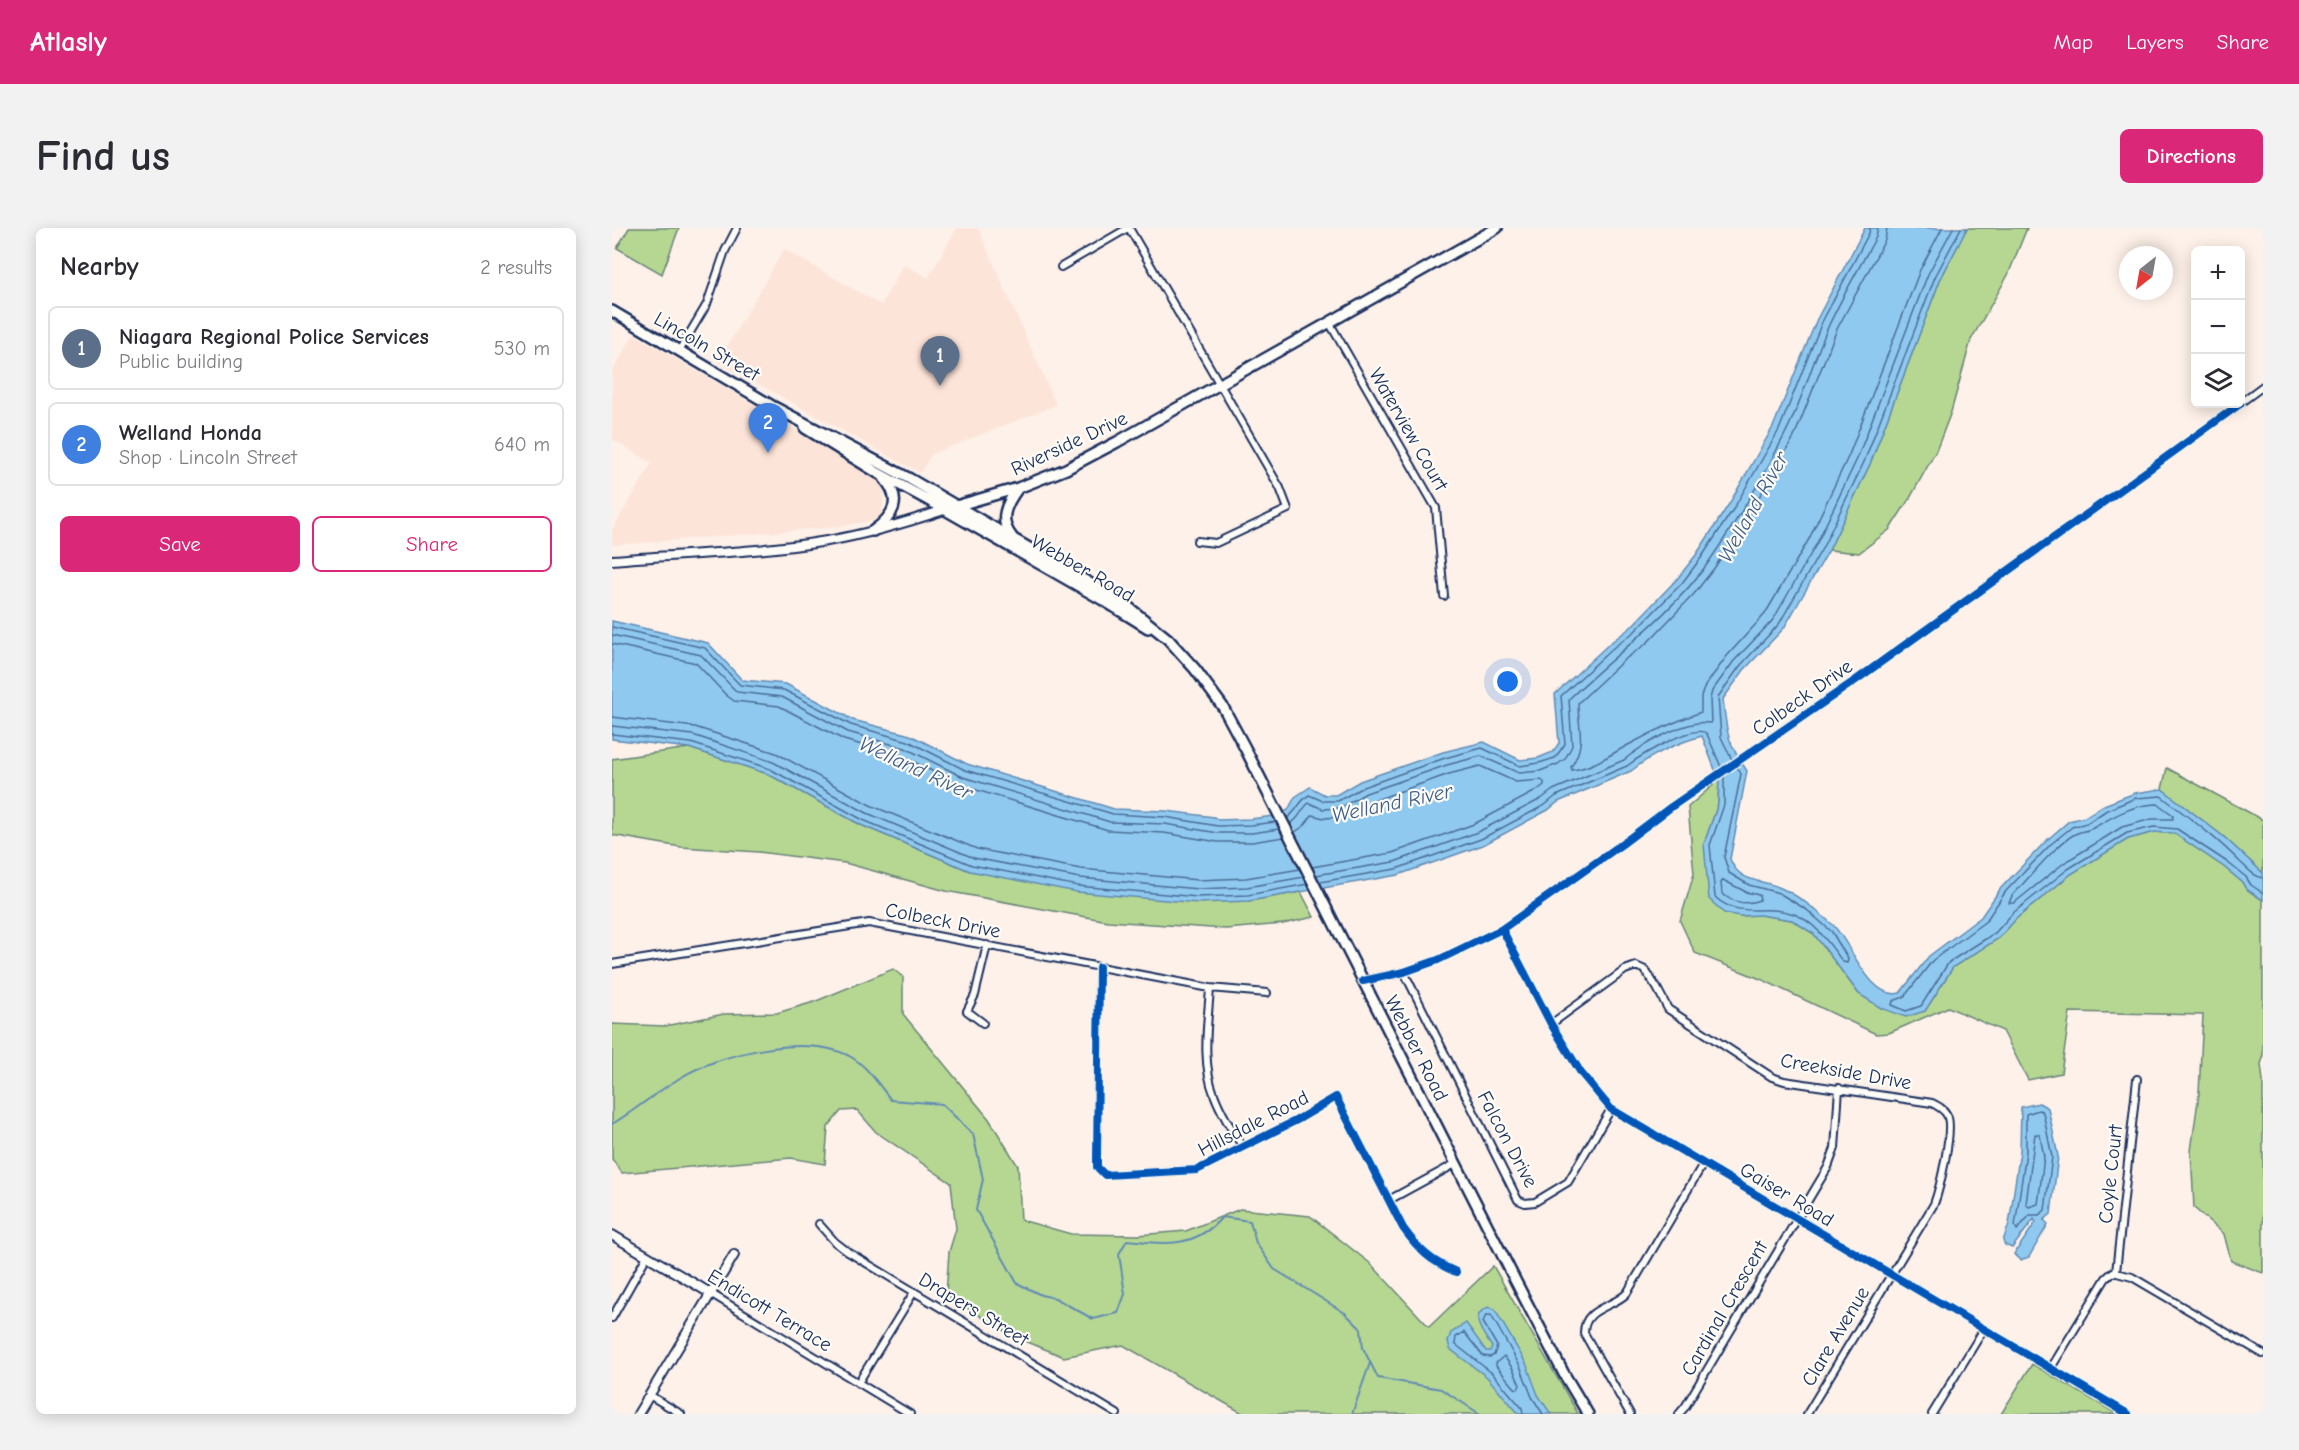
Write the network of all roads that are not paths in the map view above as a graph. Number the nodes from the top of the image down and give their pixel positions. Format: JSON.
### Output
{"nodes":[{"id":1,"x":737,"y":228,"type":"edge"},
{"id":2,"x":1129,"y":228,"type":"edge"},
{"id":3,"x":1497,"y":228,"type":"edge"},
{"id":4,"x":1061,"y":267,"type":"dead end"},
{"id":5,"x":612,"y":311,"type":"edge"},
{"id":6,"x":1329,"y":322,"type":"junction"},
{"id":7,"x":680,"y":351,"type":"junction"},
{"id":8,"x":1218,"y":384,"type":"junction"},
{"id":9,"x":2263,"y":386,"type":"edge"},
{"id":10,"x":2245,"y":399,"type":"edge"},
{"id":11,"x":2233,"y":408,"type":"edge"},
{"id":12,"x":784,"y":412,"type":"junction"},
{"id":13,"x":878,"y":473,"type":"junction"},
{"id":14,"x":1018,"y":489,"type":"junction"},
{"id":15,"x":956,"y":506,"type":"junction"},
{"id":16,"x":946,"y":510,"type":"junction"},
{"id":17,"x":873,"y":531,"type":"junction"},
{"id":18,"x":1016,"y":540,"type":"junction"},
{"id":19,"x":1197,"y":541,"type":"dead end"},
{"id":20,"x":612,"y":560,"type":"edge"},
{"id":21,"x":1444,"y":596,"type":"dead end"},
{"id":22,"x":1195,"y":669,"type":"junction"},
{"id":23,"x":1502,"y":930,"type":"junction"},
{"id":24,"x":987,"y":945,"type":"junction"},
{"id":25,"x":612,"y":964,"type":"edge"},
{"id":26,"x":1099,"y":967,"type":"junction"},
{"id":27,"x":1404,"y":972,"type":"junction"},
{"id":28,"x":1363,"y":981,"type":"junction"},
{"id":29,"x":1209,"y":988,"type":"junction"},
{"id":30,"x":1267,"y":993,"type":"dead end"},
{"id":31,"x":983,"y":1023,"type":"dead end"},
{"id":32,"x":1551,"y":1024,"type":"junction"},
{"id":33,"x":2137,"y":1079,"type":"dead end"},
{"id":34,"x":1839,"y":1088,"type":"junction"},
{"id":35,"x":1611,"y":1109,"type":"junction"},
{"id":36,"x":1243,"y":1147,"type":"junction"},
{"id":37,"x":1455,"y":1164,"type":"junction"},
{"id":38,"x":1704,"y":1164,"type":"junction"},
{"id":39,"x":1389,"y":1200,"type":"junction"},
{"id":40,"x":1797,"y":1218,"type":"junction"},
{"id":41,"x":819,"y":1224,"type":"dead end"},
{"id":42,"x":612,"y":1235,"type":"edge"},
{"id":43,"x":734,"y":1255,"type":"dead end"},
{"id":44,"x":647,"y":1256,"type":"junction"},
{"id":45,"x":1456,"y":1272,"type":"dead end"},
{"id":46,"x":2116,"y":1272,"type":"junction"},
{"id":47,"x":1891,"y":1274,"type":"junction"},
{"id":48,"x":914,"y":1292,"type":"junction"},
{"id":49,"x":710,"y":1293,"type":"junction"},
{"id":50,"x":612,"y":1318,"type":"edge"},
{"id":51,"x":1984,"y":1329,"type":"junction"},
{"id":52,"x":2263,"y":1354,"type":"edge"},
{"id":53,"x":2051,"y":1368,"type":"junction"},
{"id":54,"x":858,"y":1383,"type":"junction"},
{"id":55,"x":649,"y":1395,"type":"junction"},
{"id":56,"x":638,"y":1414,"type":"edge"},
{"id":57,"x":681,"y":1414,"type":"edge"},
{"id":58,"x":910,"y":1414,"type":"edge"},
{"id":59,"x":1117,"y":1414,"type":"edge"},
{"id":60,"x":1588,"y":1414,"type":"edge"},
{"id":61,"x":1630,"y":1414,"type":"edge"},
{"id":62,"x":1679,"y":1414,"type":"edge"},
{"id":63,"x":1807,"y":1414,"type":"edge"},
{"id":64,"x":1932,"y":1414,"type":"edge"},
{"id":65,"x":2128,"y":1414,"type":"edge"}],
"edges":[{"from":1,"to":7,"type":"street"},
{"from":2,"to":4,"type":"street"},
{"from":2,"to":8,"type":"street"},
{"from":3,"to":6,"type":"main road","name":"Riverside Drive"},
{"from":5,"to":7,"type":"main road","name":"Lincoln Street"},
{"from":6,"to":8,"type":"main road","name":"Riverside Drive"},
{"from":6,"to":21,"type":"street","name":"Waterview Court"},
{"from":7,"to":12,"type":"main road","name":"Lincoln Street"},
{"from":8,"to":14,"type":"main road","name":"Riverside Drive"},
{"from":8,"to":19,"type":"street"},
{"from":9,"to":10,"type":"street","name":"Colbeck Drive"},
{"from":11,"to":23,"type":"street","name":"Colbeck Drive"},
{"from":12,"to":13,"type":"main road","name":"Lincoln Street"},
{"from":12,"to":15,"type":"main road","name":"Lincoln Street"},
{"from":13,"to":16,"type":"main road","name":"Lincoln Street"},
{"from":13,"to":17,"type":"main road"},
{"from":14,"to":15,"type":"main road","name":"Riverside Drive"},
{"from":14,"to":18,"type":"main road"},
{"from":15,"to":16,"type":"street","name":"Riverside Drive"},
{"from":15,"to":18,"type":"main road","name":"Webber Road"},
{"from":16,"to":17,"type":"street","name":"Riverside Drive"},
{"from":16,"to":22,"type":"main road","name":"Webber Road"},
{"from":17,"to":20,"type":"street","name":"Riverside Drive"},
{"from":18,"to":22,"type":"main road","name":"Webber Road"},
{"from":22,"to":28,"type":"main road","name":"Webber Road"},
{"from":23,"to":27,"type":"street","name":"Colbeck Drive"},
{"from":23,"to":32,"type":"street","name":"Gaiser Road"},
{"from":24,"to":25,"type":"street","name":"Colbeck Drive"},
{"from":24,"to":26,"type":"street","name":"Colbeck Drive"},
{"from":24,"to":31,"type":"street"},
{"from":26,"to":29,"type":"street","name":"Colbeck Drive"},
{"from":26,"to":36,"type":"street","name":"Hillsdale Road"},
{"from":27,"to":28,"type":"street","name":"Colbeck Drive"},
{"from":27,"to":35,"type":"street","name":"Falcon Drive"},
{"from":28,"to":37,"type":"main road","name":"Webber Road"},
{"from":29,"to":30,"type":"street","name":"Colbeck Drive"},
{"from":29,"to":36,"type":"street"},
{"from":32,"to":34,"type":"street","name":"Creekside Drive"},
{"from":32,"to":35,"type":"street","name":"Gaiser Road"},
{"from":33,"to":46,"type":"street","name":"Coyle Court"},
{"from":34,"to":40,"type":"street","name":"Cardinal Crescent"},
{"from":34,"to":47,"type":"street","name":"Creekside Drive"},
{"from":35,"to":38,"type":"street","name":"Gaiser Road"},
{"from":36,"to":39,"type":"street","name":"Hillsdale Road"},
{"from":37,"to":39,"type":"street"},
{"from":37,"to":60,"type":"main road","name":"Webber Road"},
{"from":38,"to":40,"type":"street","name":"Gaiser Road"},
{"from":38,"to":61,"type":"street"},
{"from":39,"to":45,"type":"street","name":"Hillsdale Road"},
{"from":40,"to":47,"type":"street","name":"Gaiser Road"},
{"from":40,"to":62,"type":"street","name":"Cardinal Crescent"},
{"from":41,"to":48,"type":"street","name":"Drapers Street"},
{"from":42,"to":44,"type":"street","name":"Endicott Terrace"},
{"from":43,"to":49,"type":"street"},
{"from":44,"to":49,"type":"street","name":"Endicott Terrace"},
{"from":44,"to":50,"type":"street"},
{"from":46,"to":52,"type":"street"},
{"from":46,"to":53,"type":"street"},
{"from":47,"to":51,"type":"street","name":"Gaiser Road"},
{"from":47,"to":63,"type":"street","name":"Clare Avenue"},
{"from":48,"to":54,"type":"street"},
{"from":48,"to":59,"type":"street","name":"Drapers Street"},
{"from":49,"to":54,"type":"street","name":"Endicott Terrace"},
{"from":49,"to":55,"type":"street"},
{"from":51,"to":53,"type":"street","name":"Gaiser Road"},
{"from":51,"to":64,"type":"street"},
{"from":53,"to":65,"type":"street","name":"Gaiser Road"},
{"from":54,"to":58,"type":"street","name":"Endicott Terrace"},
{"from":55,"to":56,"type":"street"},
{"from":55,"to":57,"type":"street"}]}
